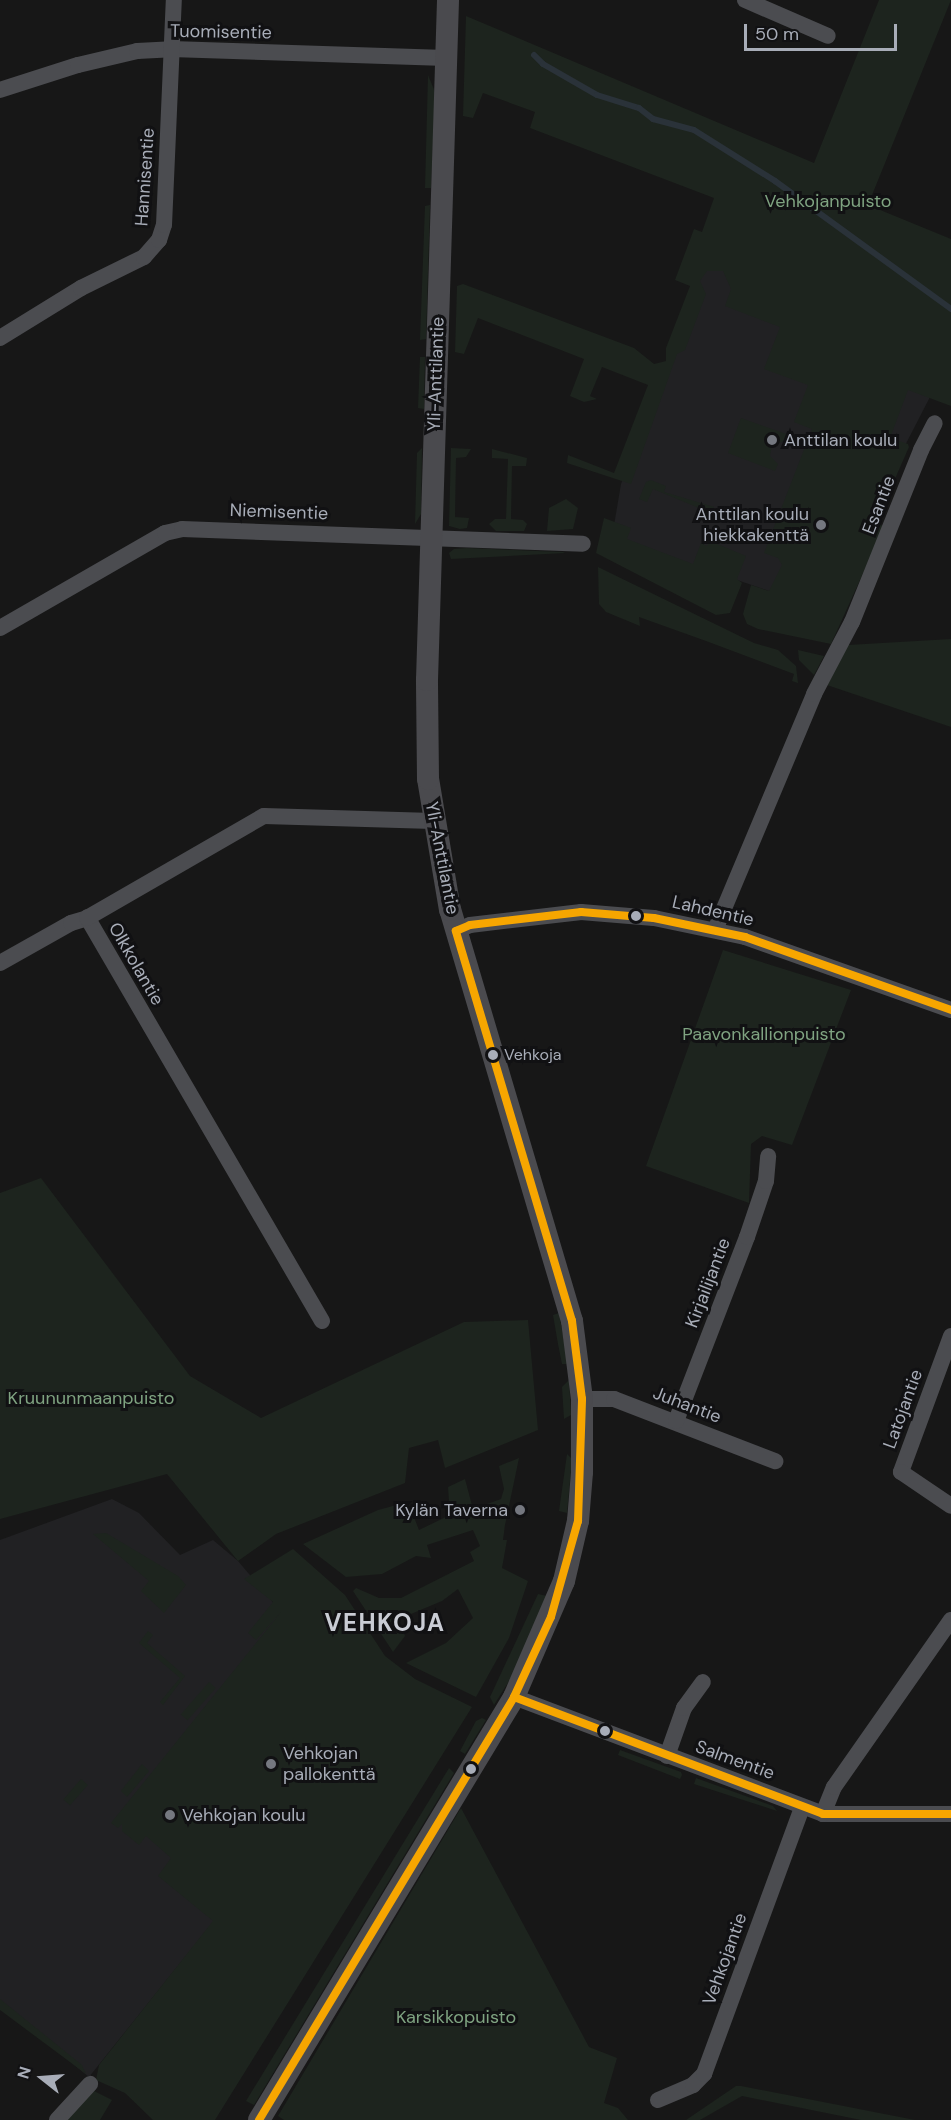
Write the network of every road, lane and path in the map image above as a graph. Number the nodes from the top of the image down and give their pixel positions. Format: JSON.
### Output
{"nodes":[{"id":1,"x":174,"y":0,"type":"edge"},
{"id":2,"x":448,"y":0,"type":"edge"},
{"id":3,"x":745,"y":0,"type":"edge"},
{"id":4,"x":828,"y":36,"type":"dead end"},
{"id":5,"x":171,"y":49,"type":"junction"},
{"id":6,"x":446,"y":58,"type":"junction"},
{"id":7,"x":0,"y":90,"type":"edge"},
{"id":8,"x":0,"y":338,"type":"edge"},
{"id":9,"x":935,"y":423,"type":"dead end"},
{"id":10,"x":431,"y":537,"type":"junction"},
{"id":11,"x":583,"y":544,"type":"dead end"},
{"id":12,"x":0,"y":628,"type":"edge"},
{"id":13,"x":433,"y":821,"type":"junction"},
{"id":14,"x":87,"y":918,"type":"junction"},
{"id":15,"x":715,"y":930,"type":"junction"},
{"id":16,"x":456,"y":931,"type":"junction"},
{"id":17,"x":0,"y":963,"type":"edge"},
{"id":18,"x":951,"y":1010,"type":"edge"},
{"id":19,"x":768,"y":1156,"type":"dead end"},
{"id":20,"x":322,"y":1321,"type":"dead end"},
{"id":21,"x":951,"y":1336,"type":"edge"},
{"id":22,"x":582,"y":1399,"type":"junction"},
{"id":23,"x":676,"y":1422,"type":"junction"},
{"id":24,"x":775,"y":1461,"type":"dead end"},
{"id":25,"x":951,"y":1506,"type":"edge"},
{"id":26,"x":951,"y":1620,"type":"edge"},
{"id":27,"x":703,"y":1682,"type":"dead end"},
{"id":28,"x":514,"y":1697,"type":"junction"},
{"id":29,"x":667,"y":1756,"type":"junction"},
{"id":30,"x":802,"y":1807,"type":"junction"},
{"id":31,"x":823,"y":1814,"type":"junction"},
{"id":32,"x":951,"y":1814,"type":"edge"},
{"id":33,"x":90,"y":2084,"type":"dead end"},
{"id":34,"x":658,"y":2100,"type":"dead end"},
{"id":35,"x":57,"y":2120,"type":"edge"},
{"id":36,"x":259,"y":2120,"type":"edge"}],
"edges":[{"from":1,"to":5,"type":"street","name":"Hannisentie"},
{"from":2,"to":6,"type":"street","name":"Yli-Anttilantie"},
{"from":3,"to":4,"type":"street"},
{"from":5,"to":6,"type":"street","name":"Tuomisentie"},
{"from":5,"to":7,"type":"street","name":"Tuomisentie"},
{"from":5,"to":8,"type":"street","name":"Hannisentie"},
{"from":6,"to":10,"type":"street","name":"Yli-Anttilantie"},
{"from":9,"to":15,"type":"street","name":"Esantie"},
{"from":10,"to":11,"type":"street","name":"Niemisentie"},
{"from":10,"to":12,"type":"street","name":"Niemisentie"},
{"from":10,"to":13,"type":"street","name":"Yli-Anttilantie"},
{"from":13,"to":14,"type":"street","name":"Olkkolantie"},
{"from":13,"to":16,"type":"street","name":"Yli-Anttilantie"},
{"from":14,"to":17,"type":"street"},
{"from":14,"to":20,"type":"street","name":"Olkkolantie"},
{"from":15,"to":16,"type":"street","name":"Lahdentie"},
{"from":15,"to":18,"type":"street","name":"Lahdentie"},
{"from":16,"to":22,"type":"street","name":"Yli-Anttilantie"},
{"from":19,"to":23,"type":"street","name":"Kirjailijantie"},
{"from":21,"to":25,"type":"street","name":"Latojantie"},
{"from":22,"to":23,"type":"street","name":"Juhantie"},
{"from":22,"to":28,"type":"street","name":"Yli-Anttilantie"},
{"from":23,"to":24,"type":"street","name":"Juhantie"},
{"from":26,"to":31,"type":"street"},
{"from":27,"to":29,"type":"street"},
{"from":28,"to":29,"type":"street","name":"Salmentie"},
{"from":28,"to":36,"type":"street","name":"Yli-Anttilantie"},
{"from":29,"to":30,"type":"street","name":"Salmentie"},
{"from":30,"to":31,"type":"street","name":"Salmentie"},
{"from":30,"to":34,"type":"street","name":"Vehkojantie"},
{"from":31,"to":32,"type":"street","name":"Salmentie"},
{"from":33,"to":35,"type":"street"}]}
